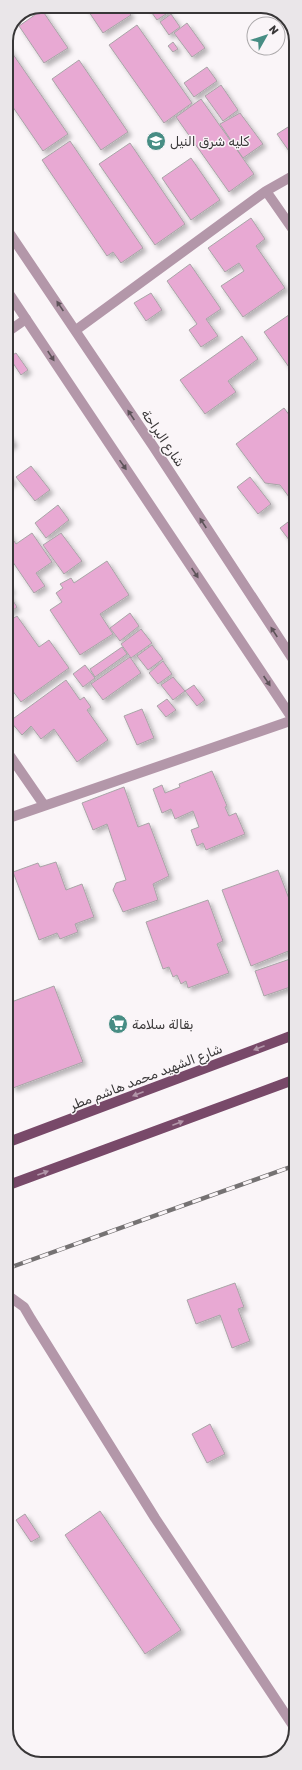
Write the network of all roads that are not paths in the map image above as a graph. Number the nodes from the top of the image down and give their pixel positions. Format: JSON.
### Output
{"nodes":[{"id":1,"x":289,"y":178,"type":"edge"},
{"id":2,"x":266,"y":191,"type":"junction"},
{"id":3,"x":289,"y":224,"type":"edge"},
{"id":4,"x":13,"y":238,"type":"edge"},
{"id":5,"x":13,"y":300,"type":"edge"},
{"id":6,"x":26,"y":319,"type":"junction"},
{"id":7,"x":13,"y":327,"type":"edge"},
{"id":8,"x":76,"y":330,"type":"junction"},
{"id":9,"x":289,"y":653,"type":"edge"},
{"id":10,"x":289,"y":714,"type":"edge"},
{"id":11,"x":289,"y":724,"type":"edge"},
{"id":12,"x":13,"y":760,"type":"edge"},
{"id":13,"x":44,"y":805,"type":"junction"},
{"id":14,"x":13,"y":816,"type":"edge"},
{"id":15,"x":289,"y":1037,"type":"edge"},
{"id":16,"x":289,"y":1082,"type":"edge"},
{"id":17,"x":13,"y":1140,"type":"edge"},
{"id":18,"x":13,"y":1183,"type":"edge"},
{"id":19,"x":13,"y":1299,"type":"edge"},
{"id":20,"x":289,"y":1719,"type":"edge"}],
"edges":[{"from":1,"to":2,"type":"street"},
{"from":2,"to":3,"type":"street"},
{"from":2,"to":8,"type":"street"},
{"from":8,"to":4,"type":"street","name":"شارع البراحة","one_way":true},
{"from":5,"to":6,"type":"street"},
{"from":6,"to":7,"type":"street"},
{"from":6,"to":10,"type":"street","one_way":true},
{"from":9,"to":8,"type":"street","name":"شارع البراحة","one_way":true},
{"from":11,"to":13,"type":"street"},
{"from":12,"to":13,"type":"street"},
{"from":13,"to":14,"type":"street"},
{"from":15,"to":17,"type":"main road","name":"شارع الشهيد محمد هاشم مطر","one_way":true},
{"from":18,"to":16,"type":"main road","one_way":true},
{"from":19,"to":20,"type":"street"}]}
